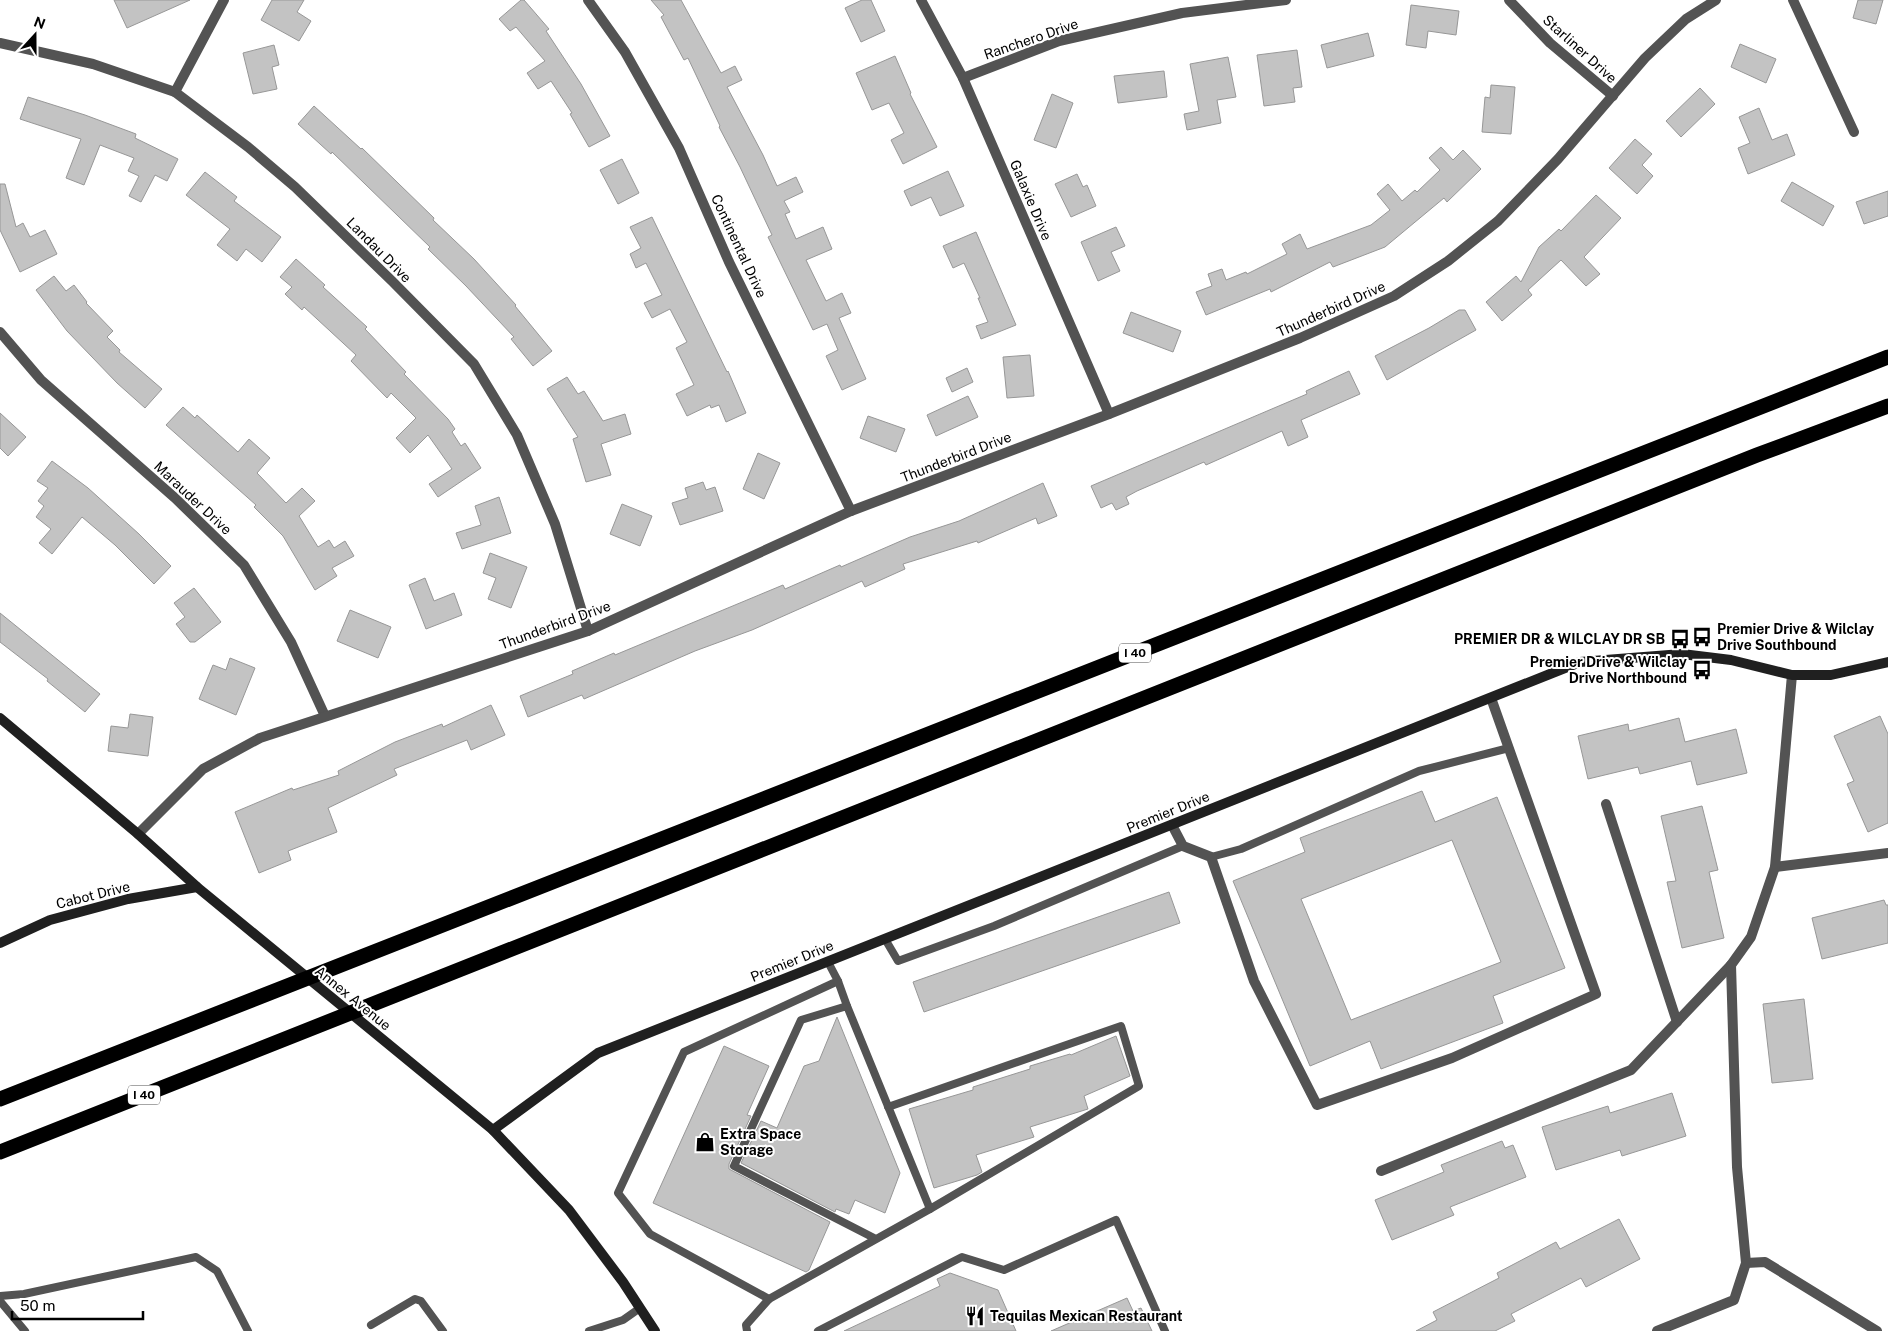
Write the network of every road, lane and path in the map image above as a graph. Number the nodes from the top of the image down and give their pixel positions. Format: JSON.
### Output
{"nodes":[{"id":1,"x":224,"y":0,"type":"edge"},
{"id":2,"x":588,"y":0,"type":"edge"},
{"id":3,"x":921,"y":0,"type":"edge"},
{"id":4,"x":1286,"y":0,"type":"edge"},
{"id":5,"x":1509,"y":0,"type":"edge"},
{"id":6,"x":1716,"y":0,"type":"edge"},
{"id":7,"x":1792,"y":0,"type":"edge"},
{"id":8,"x":0,"y":43,"type":"edge"},
{"id":9,"x":964,"y":78,"type":"junction"},
{"id":10,"x":174,"y":92,"type":"junction"},
{"id":11,"x":1613,"y":96,"type":"junction"},
{"id":12,"x":1854,"y":132,"type":"dead end"},
{"id":13,"x":0,"y":332,"type":"edge"},
{"id":14,"x":1888,"y":357,"type":"edge"},
{"id":15,"x":1888,"y":406,"type":"edge"},
{"id":16,"x":1109,"y":414,"type":"junction"},
{"id":17,"x":851,"y":511,"type":"junction"},
{"id":18,"x":588,"y":630,"type":"junction"},
{"id":19,"x":1888,"y":662,"type":"edge"},
{"id":20,"x":1792,"y":675,"type":"junction"},
{"id":21,"x":1492,"y":698,"type":"junction"},
{"id":22,"x":326,"y":716,"type":"junction"},
{"id":23,"x":0,"y":718,"type":"edge"},
{"id":24,"x":1509,"y":748,"type":"junction"},
{"id":25,"x":1606,"y":804,"type":"dead end"},
{"id":26,"x":1172,"y":825,"type":"junction"},
{"id":27,"x":138,"y":834,"type":"junction"},
{"id":28,"x":1182,"y":846,"type":"junction"},
{"id":29,"x":1888,"y":853,"type":"edge"},
{"id":30,"x":1210,"y":858,"type":"junction"},
{"id":31,"x":1775,"y":867,"type":"junction"},
{"id":32,"x":197,"y":887,"type":"junction"},
{"id":33,"x":885,"y":939,"type":"junction"},
{"id":34,"x":0,"y":943,"type":"edge"},
{"id":35,"x":828,"y":962,"type":"junction"},
{"id":36,"x":1731,"y":965,"type":"junction"},
{"id":37,"x":838,"y":981,"type":"junction"},
{"id":38,"x":847,"y":1006,"type":"junction"},
{"id":39,"x":1677,"y":1022,"type":"junction"},
{"id":40,"x":0,"y":1099,"type":"edge"},
{"id":41,"x":888,"y":1107,"type":"junction"},
{"id":42,"x":493,"y":1130,"type":"junction"},
{"id":43,"x":0,"y":1152,"type":"edge"},
{"id":44,"x":1381,"y":1171,"type":"dead end"},
{"id":45,"x":930,"y":1209,"type":"junction"},
{"id":46,"x":876,"y":1239,"type":"junction"},
{"id":47,"x":1746,"y":1262,"type":"junction"},
{"id":48,"x":0,"y":1296,"type":"edge"},
{"id":49,"x":769,"y":1299,"type":"junction"},
{"id":50,"x":0,"y":1301,"type":"edge"},
{"id":51,"x":640,"y":1308,"type":"junction"},
{"id":52,"x":371,"y":1325,"type":"dead end"},
{"id":53,"x":25,"y":1331,"type":"edge"},
{"id":54,"x":248,"y":1331,"type":"edge"},
{"id":55,"x":444,"y":1331,"type":"edge"},
{"id":56,"x":589,"y":1331,"type":"edge"},
{"id":57,"x":655,"y":1331,"type":"edge"},
{"id":58,"x":747,"y":1331,"type":"edge"},
{"id":59,"x":818,"y":1331,"type":"edge"},
{"id":60,"x":1165,"y":1331,"type":"edge"},
{"id":61,"x":1657,"y":1331,"type":"edge"},
{"id":62,"x":1877,"y":1331,"type":"edge"}],
"edges":[{"from":1,"to":10,"type":"street"},
{"from":2,"to":17,"type":"street","name":"Continental Drive"},
{"from":3,"to":9,"type":"street","name":"Galaxie Drive"},
{"from":4,"to":9,"type":"street","name":"Ranchero Drive"},
{"from":5,"to":11,"type":"street","name":"Starliner Drive"},
{"from":6,"to":11,"type":"street","name":"Thunderbird Drive"},
{"from":7,"to":12,"type":"street"},
{"from":8,"to":10,"type":"street","name":"Landau Drive"},
{"from":9,"to":16,"type":"street","name":"Galaxie Drive"},
{"from":10,"to":18,"type":"street","name":"Landau Drive"},
{"from":11,"to":16,"type":"street","name":"Thunderbird Drive"},
{"from":13,"to":22,"type":"street","name":"Marauder Drive"},
{"from":14,"to":40,"type":"highway","number":"I 40"},
{"from":15,"to":43,"type":"highway","number":"I 40"},
{"from":16,"to":17,"type":"street","name":"Thunderbird Drive"},
{"from":17,"to":18,"type":"street","name":"Thunderbird Drive"},
{"from":18,"to":22,"type":"street","name":"Thunderbird Drive"},
{"from":19,"to":20,"type":"street","name":"Premier Drive"},
{"from":20,"to":21,"type":"street","name":"Premier Drive"},
{"from":20,"to":31,"type":"street"},
{"from":21,"to":24,"type":"street"},
{"from":21,"to":26,"type":"street","name":"Premier Drive"},
{"from":22,"to":27,"type":"street","name":"Thunderbird Drive"},
{"from":23,"to":27,"type":"street","name":"Annex Avenue"},
{"from":24,"to":30,"type":"lane"},
{"from":24,"to":30,"type":"street"},
{"from":25,"to":39,"type":"street"},
{"from":26,"to":28,"type":"street"},
{"from":26,"to":33,"type":"street","name":"Premier Drive"},
{"from":27,"to":32,"type":"street","name":"Annex Avenue"},
{"from":28,"to":30,"type":"street"},
{"from":28,"to":33,"type":"lane"},
{"from":29,"to":31,"type":"street"},
{"from":31,"to":36,"type":"street"},
{"from":32,"to":34,"type":"street","name":"Cabot Drive"},
{"from":32,"to":42,"type":"street","name":"Annex Avenue"},
{"from":33,"to":35,"type":"street","name":"Premier Drive"},
{"from":35,"to":37,"type":"lane"},
{"from":35,"to":42,"type":"street","name":"Premier Drive"},
{"from":36,"to":39,"type":"street"},
{"from":36,"to":47,"type":"street"},
{"from":37,"to":38,"type":"lane"},
{"from":37,"to":49,"type":"lane"},
{"from":38,"to":41,"type":"lane"},
{"from":38,"to":46,"type":"lane"},
{"from":39,"to":44,"type":"street"},
{"from":41,"to":45,"type":"lane"},
{"from":41,"to":45,"type":"lane"},
{"from":42,"to":51,"type":"street","name":"Annex Avenue"},
{"from":45,"to":46,"type":"lane"},
{"from":46,"to":49,"type":"lane"},
{"from":47,"to":61,"type":"street"},
{"from":47,"to":62,"type":"street"},
{"from":48,"to":54,"type":"lane"},
{"from":49,"to":58,"type":"lane"},
{"from":50,"to":53,"type":"lane"},
{"from":51,"to":56,"type":"lane"},
{"from":51,"to":57,"type":"street","name":"Annex Avenue"},
{"from":52,"to":55,"type":"lane"},
{"from":59,"to":60,"type":"lane"}]}
